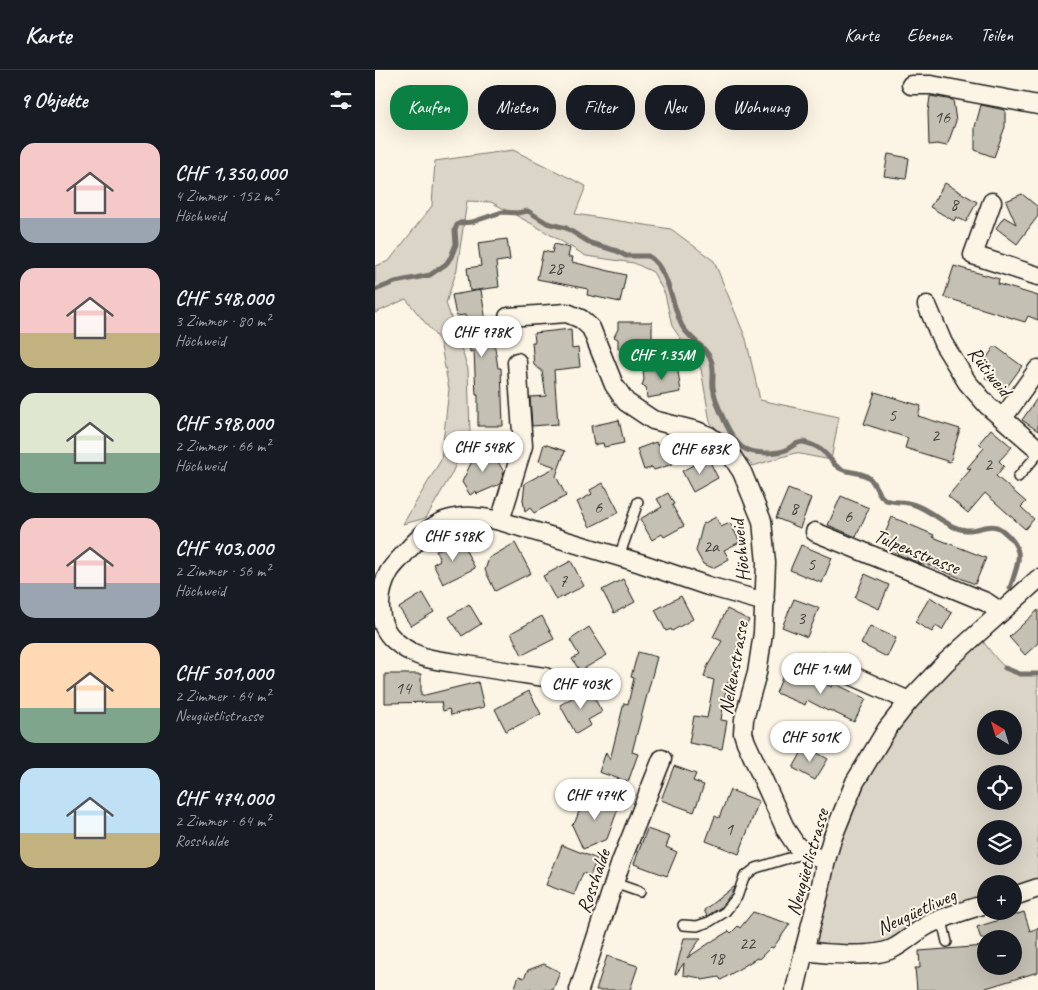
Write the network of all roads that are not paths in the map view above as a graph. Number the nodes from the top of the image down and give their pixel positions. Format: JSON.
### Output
{"nodes":[{"id":1,"x":911,"y":85,"type":"dead end"},
{"id":2,"x":1038,"y":105,"type":"edge"},
{"id":3,"x":992,"y":202,"type":"dead end"},
{"id":4,"x":1038,"y":276,"type":"edge"},
{"id":5,"x":927,"y":306,"type":"dead end"},
{"id":6,"x":508,"y":317,"type":"dead end"},
{"id":7,"x":517,"y":362,"type":"dead end"},
{"id":8,"x":1038,"y":369,"type":"edge"},
{"id":9,"x":1008,"y":411,"type":"dead end"},
{"id":10,"x":1038,"y":449,"type":"edge"},
{"id":11,"x":1038,"y":454,"type":"edge"},
{"id":12,"x":1018,"y":477,"type":"dead end"},
{"id":13,"x":638,"y":502,"type":"dead end"},
{"id":14,"x":500,"y":521,"type":"junction"},
{"id":15,"x":815,"y":532,"type":"dead end"},
{"id":16,"x":619,"y":557,"type":"junction"},
{"id":17,"x":1038,"y":579,"type":"edge"},
{"id":18,"x":765,"y":602,"type":"junction"},
{"id":19,"x":1001,"y":612,"type":"junction"},
{"id":20,"x":825,"y":663,"type":"dead end"},
{"id":21,"x":545,"y":676,"type":"dead end"},
{"id":22,"x":909,"y":700,"type":"junction"},
{"id":23,"x":661,"y":758,"type":"dead end"},
{"id":24,"x":805,"y":853,"type":"junction"},
{"id":25,"x":826,"y":860,"type":"junction"},
{"id":26,"x":614,"y":883,"type":"junction"},
{"id":27,"x":1038,"y":888,"type":"edge"},
{"id":28,"x":640,"y":892,"type":"dead end"},
{"id":29,"x":1022,"y":893,"type":"edge"},
{"id":30,"x":977,"y":907,"type":"edge"},
{"id":31,"x":942,"y":920,"type":"junction"},
{"id":32,"x":683,"y":925,"type":"dead end"},
{"id":33,"x":947,"y":942,"type":"dead end"},
{"id":34,"x":804,"y":951,"type":"junction"},
{"id":35,"x":579,"y":990,"type":"edge"},
{"id":36,"x":795,"y":990,"type":"edge"}],
"edges":[{"from":1,"to":2,"type":"street"},
{"from":3,"to":4,"type":"street"},
{"from":5,"to":10,"type":"street","name":"Rütiweid"},
{"from":6,"to":18,"type":"street","name":"Höchweid"},
{"from":7,"to":14,"type":"street"},
{"from":8,"to":9,"type":"street"},
{"from":11,"to":12,"type":"lane"},
{"from":13,"to":16,"type":"lane"},
{"from":14,"to":16,"type":"street","name":"Höchweid"},
{"from":14,"to":21,"type":"street","name":"Höchweid"},
{"from":15,"to":19,"type":"street","name":"Tulpenstrasse"},
{"from":16,"to":18,"type":"street","name":"Höchweid"},
{"from":17,"to":19,"type":"street","name":"Neugüetlistrasse"},
{"from":18,"to":24,"type":"street","name":"Nelkenstrasse"},
{"from":19,"to":22,"type":"street","name":"Neugüetlistrasse"},
{"from":20,"to":22,"type":"street"},
{"from":22,"to":25,"type":"street","name":"Neugüetlistrasse"},
{"from":23,"to":26,"type":"street","name":"Rosshalde"},
{"from":24,"to":25,"type":"street"},
{"from":24,"to":32,"type":"lane"},
{"from":25,"to":34,"type":"street","name":"Neugüetlistrasse"},
{"from":26,"to":28,"type":"lane"},
{"from":26,"to":35,"type":"street","name":"Rosshalde"},
{"from":27,"to":29,"type":"street"},
{"from":30,"to":31,"type":"street","name":"Neugüetliweg"},
{"from":31,"to":33,"type":"lane"},
{"from":31,"to":34,"type":"street","name":"Neugüetliweg"},
{"from":34,"to":36,"type":"street","name":"Neugüetlistrasse"}]}
